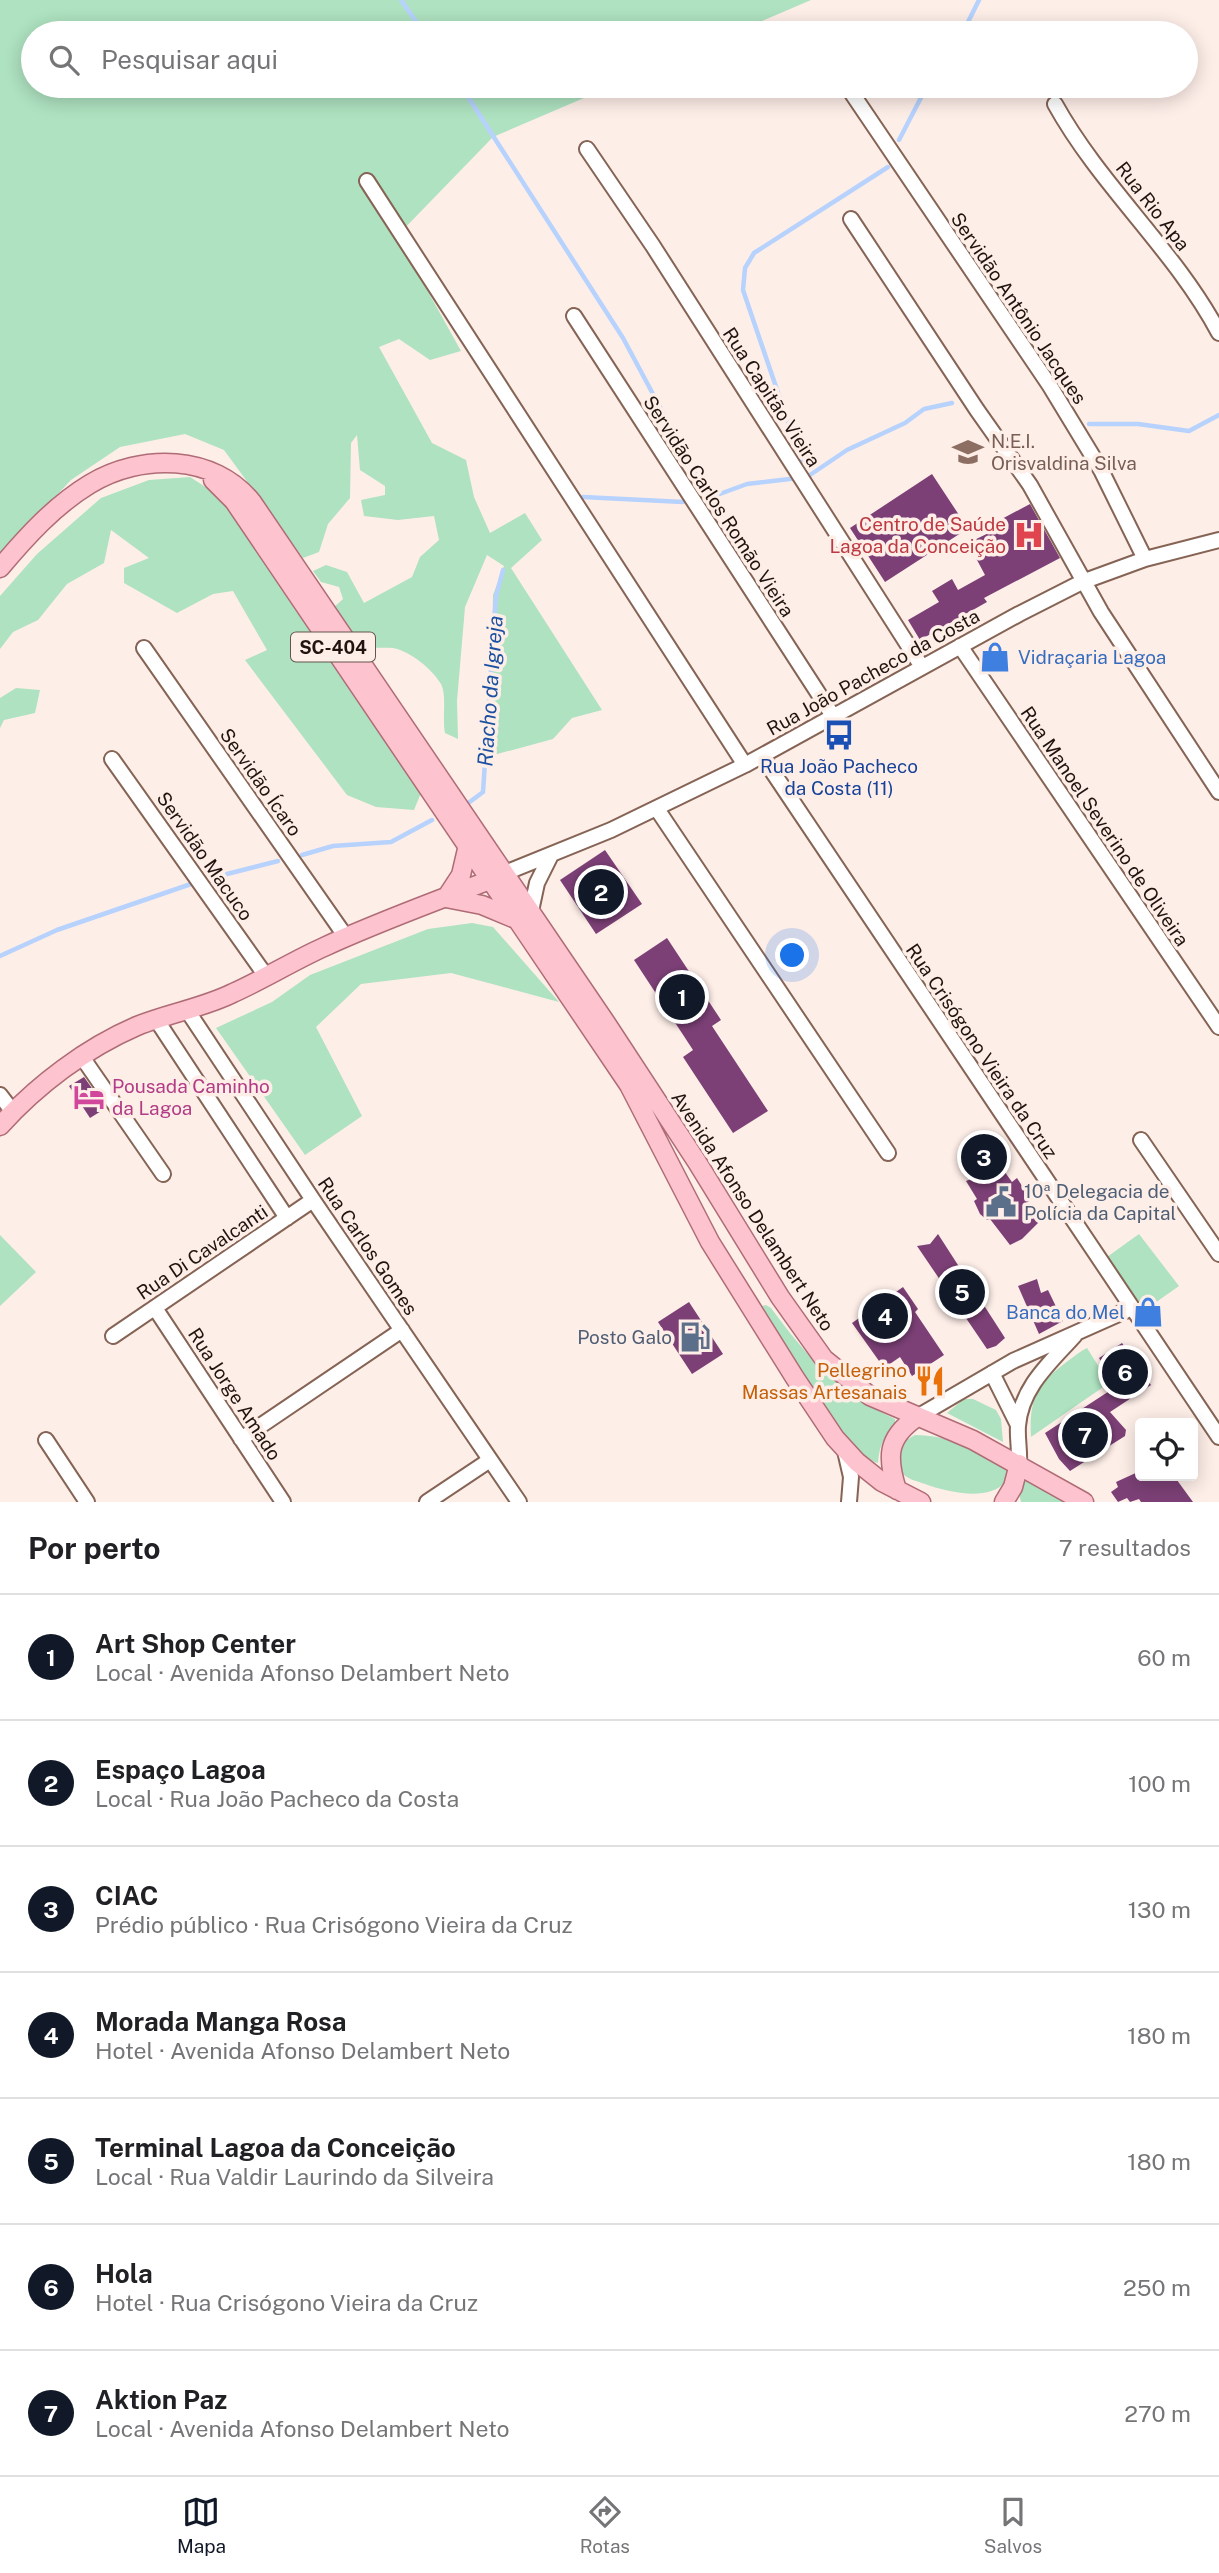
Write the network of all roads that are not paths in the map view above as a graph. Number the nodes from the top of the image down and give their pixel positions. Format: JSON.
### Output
{"nodes":[{"id":1,"x":856,"y":98,"type":"edge"},
{"id":2,"x":1055,"y":104,"type":"dead end"},
{"id":3,"x":587,"y":149,"type":"dead end"},
{"id":4,"x":367,"y":181,"type":"dead end"},
{"id":5,"x":851,"y":219,"type":"dead end"},
{"id":6,"x":574,"y":316,"type":"dead end"},
{"id":7,"x":1219,"y":333,"type":"edge"},
{"id":8,"x":184,"y":464,"type":"junction"},
{"id":9,"x":1219,"y":540,"type":"edge"},
{"id":10,"x":1145,"y":559,"type":"junction"},
{"id":11,"x":0,"y":568,"type":"edge"},
{"id":12,"x":1082,"y":582,"type":"junction"},
{"id":13,"x":960,"y":646,"type":"junction"},
{"id":14,"x":144,"y":648,"type":"dead end"},
{"id":15,"x":922,"y":667,"type":"junction"},
{"id":16,"x":833,"y":716,"type":"junction"},
{"id":17,"x":762,"y":756,"type":"junction"},
{"id":18,"x":112,"y":760,"type":"dead end"},
{"id":19,"x":745,"y":765,"type":"junction"},
{"id":20,"x":1219,"y":792,"type":"edge"},
{"id":21,"x":657,"y":809,"type":"junction"},
{"id":22,"x":468,"y":845,"type":"junction"},
{"id":23,"x":551,"y":855,"type":"junction"},
{"id":24,"x":498,"y":876,"type":"junction"},
{"id":25,"x":446,"y":898,"type":"junction"},
{"id":26,"x":524,"y":916,"type":"junction"},
{"id":27,"x":346,"y":937,"type":"junction"},
{"id":28,"x":266,"y":976,"type":"junction"},
{"id":29,"x":187,"y":1010,"type":"junction"},
{"id":30,"x":156,"y":1019,"type":"junction"},
{"id":31,"x":1219,"y":1027,"type":"edge"},
{"id":32,"x":82,"y":1057,"type":"junction"},
{"id":33,"x":0,"y":1095,"type":"edge"},
{"id":34,"x":13,"y":1112,"type":"junction"},
{"id":35,"x":0,"y":1126,"type":"edge"},
{"id":36,"x":1142,"y":1140,"type":"dead end"},
{"id":37,"x":888,"y":1153,"type":"dead end"},
{"id":38,"x":163,"y":1174,"type":"dead end"},
{"id":39,"x":313,"y":1200,"type":"junction"},
{"id":40,"x":288,"y":1218,"type":"junction"},
{"id":41,"x":703,"y":1229,"type":"junction"},
{"id":42,"x":737,"y":1229,"type":"junction"},
{"id":43,"x":1219,"y":1254,"type":"edge"},
{"id":44,"x":155,"y":1308,"type":"junction"},
{"id":45,"x":1132,"y":1308,"type":"junction"},
{"id":46,"x":402,"y":1330,"type":"junction"},
{"id":47,"x":1078,"y":1332,"type":"junction"},
{"id":48,"x":113,"y":1336,"type":"dead end"},
{"id":49,"x":992,"y":1373,"type":"junction"},
{"id":50,"x":917,"y":1417,"type":"junction"},
{"id":51,"x":1018,"y":1426,"type":"junction"},
{"id":52,"x":1219,"y":1437,"type":"edge"},
{"id":53,"x":241,"y":1439,"type":"junction"},
{"id":54,"x":46,"y":1440,"type":"dead end"},
{"id":55,"x":845,"y":1451,"type":"junction"},
{"id":56,"x":490,"y":1460,"type":"junction"},
{"id":57,"x":1019,"y":1464,"type":"junction"},
{"id":58,"x":897,"y":1490,"type":"junction"},
{"id":59,"x":87,"y":1502,"type":"edge"},
{"id":60,"x":283,"y":1502,"type":"edge"},
{"id":61,"x":427,"y":1502,"type":"edge"},
{"id":62,"x":519,"y":1502,"type":"edge"},
{"id":63,"x":849,"y":1502,"type":"edge"},
{"id":64,"x":922,"y":1502,"type":"edge"},
{"id":65,"x":1004,"y":1502,"type":"edge"},
{"id":66,"x":1084,"y":1502,"type":"edge"}],
"edges":[{"from":1,"to":10,"type":"street","name":"Servidão Antônio Jacques"},
{"from":2,"to":7,"type":"street","name":"Rua Rio Apa"},
{"from":3,"to":15,"type":"street","name":"Rua Capitão Vieira"},
{"from":4,"to":19,"type":"street"},
{"from":5,"to":12,"type":"street"},
{"from":6,"to":16,"type":"street","name":"Servidão Carlos Romão Vieira"},
{"from":8,"to":11,"type":"main road","number":"SC-404"},
{"from":8,"to":22,"type":"main road","number":"SC-404"},
{"from":8,"to":24,"type":"main road","number":"SC-404"},
{"from":9,"to":10,"type":"street","name":"Rua João Pacheco da Costa"},
{"from":10,"to":12,"type":"street","name":"Rua João Pacheco da Costa"},
{"from":12,"to":13,"type":"street","name":"Rua João Pacheco da Costa"},
{"from":12,"to":20,"type":"street"},
{"from":13,"to":15,"type":"street","name":"Rua João Pacheco da Costa"},
{"from":13,"to":31,"type":"street","name":"Rua Manoel Severino de Oliveira"},
{"from":14,"to":27,"type":"street","name":"Servidão Ícaro"},
{"from":15,"to":16,"type":"street","name":"Rua João Pacheco da Costa"},
{"from":16,"to":17,"type":"street","name":"Rua João Pacheco da Costa"},
{"from":17,"to":19,"type":"street","name":"Rua João Pacheco da Costa"},
{"from":17,"to":45,"type":"street","name":"Rua Crisógono Vieira da Cruz"},
{"from":18,"to":28,"type":"street","name":"Servidão Macuco"},
{"from":19,"to":21,"type":"street","name":"Rua João Pacheco da Costa"},
{"from":21,"to":23,"type":"street","name":"Rua João Pacheco da Costa"},
{"from":21,"to":37,"type":"street"},
{"from":22,"to":24,"type":"main road","number":"SC-404"},
{"from":22,"to":25,"type":"main road"},
{"from":23,"to":24,"type":"street","name":"Rua João Pacheco da Costa"},
{"from":23,"to":26,"type":"street"},
{"from":24,"to":25,"type":"main road"},
{"from":24,"to":26,"type":"main road","name":"Avenida Afonso Delambert Neto"},
{"from":25,"to":26,"type":"main road"},
{"from":25,"to":27,"type":"main road"},
{"from":26,"to":41,"type":"main road","name":"Avenida Afonso Delambert Neto"},
{"from":26,"to":42,"type":"main road","name":"Avenida Afonso Delambert Neto"},
{"from":27,"to":28,"type":"main road"},
{"from":28,"to":29,"type":"main road"},
{"from":29,"to":30,"type":"main road"},
{"from":29,"to":39,"type":"street","name":"Rua Carlos Gomes"},
{"from":30,"to":32,"type":"main road"},
{"from":30,"to":40,"type":"street"},
{"from":32,"to":34,"type":"main road"},
{"from":32,"to":38,"type":"street"},
{"from":33,"to":34,"type":"street"},
{"from":34,"to":35,"type":"main road"},
{"from":36,"to":43,"type":"street"},
{"from":39,"to":40,"type":"street","name":"Rua Di Cavalcanti"},
{"from":39,"to":46,"type":"street","name":"Rua Carlos Gomes"},
{"from":40,"to":44,"type":"street","name":"Rua Di Cavalcanti"},
{"from":41,"to":42,"type":"main road"},
{"from":41,"to":55,"type":"main road","name":"Avenida Afonso Delambert Neto"},
{"from":42,"to":50,"type":"main road","name":"Avenida Afonso Delambert Neto"},
{"from":44,"to":48,"type":"street","name":"Rua Di Cavalcanti"},
{"from":44,"to":53,"type":"street","name":"Rua Jorge Amado"},
{"from":45,"to":47,"type":"street"},
{"from":45,"to":52,"type":"street","name":"Rua Crisógono Vieira da Cruz"},
{"from":46,"to":53,"type":"street"},
{"from":46,"to":56,"type":"street","name":"Rua Carlos Gomes"},
{"from":47,"to":49,"type":"street"},
{"from":47,"to":51,"type":"street"},
{"from":49,"to":50,"type":"street"},
{"from":49,"to":51,"type":"street"},
{"from":50,"to":57,"type":"main road","name":"Avenida Afonso Delambert Neto"},
{"from":50,"to":58,"type":"main road"},
{"from":51,"to":57,"type":"street"},
{"from":53,"to":60,"type":"street","name":"Rua Jorge Amado"},
{"from":54,"to":59,"type":"street"},
{"from":55,"to":58,"type":"main road","name":"Avenida Afonso Delambert Neto"},
{"from":55,"to":63,"type":"street"},
{"from":56,"to":61,"type":"street"},
{"from":56,"to":62,"type":"street","name":"Rua Carlos Gomes"},
{"from":57,"to":65,"type":"main road"},
{"from":57,"to":66,"type":"main road","name":"Avenida Afonso Delambert Neto"},
{"from":58,"to":64,"type":"main road","name":"Avenida Afonso Delambert Neto"}]}
